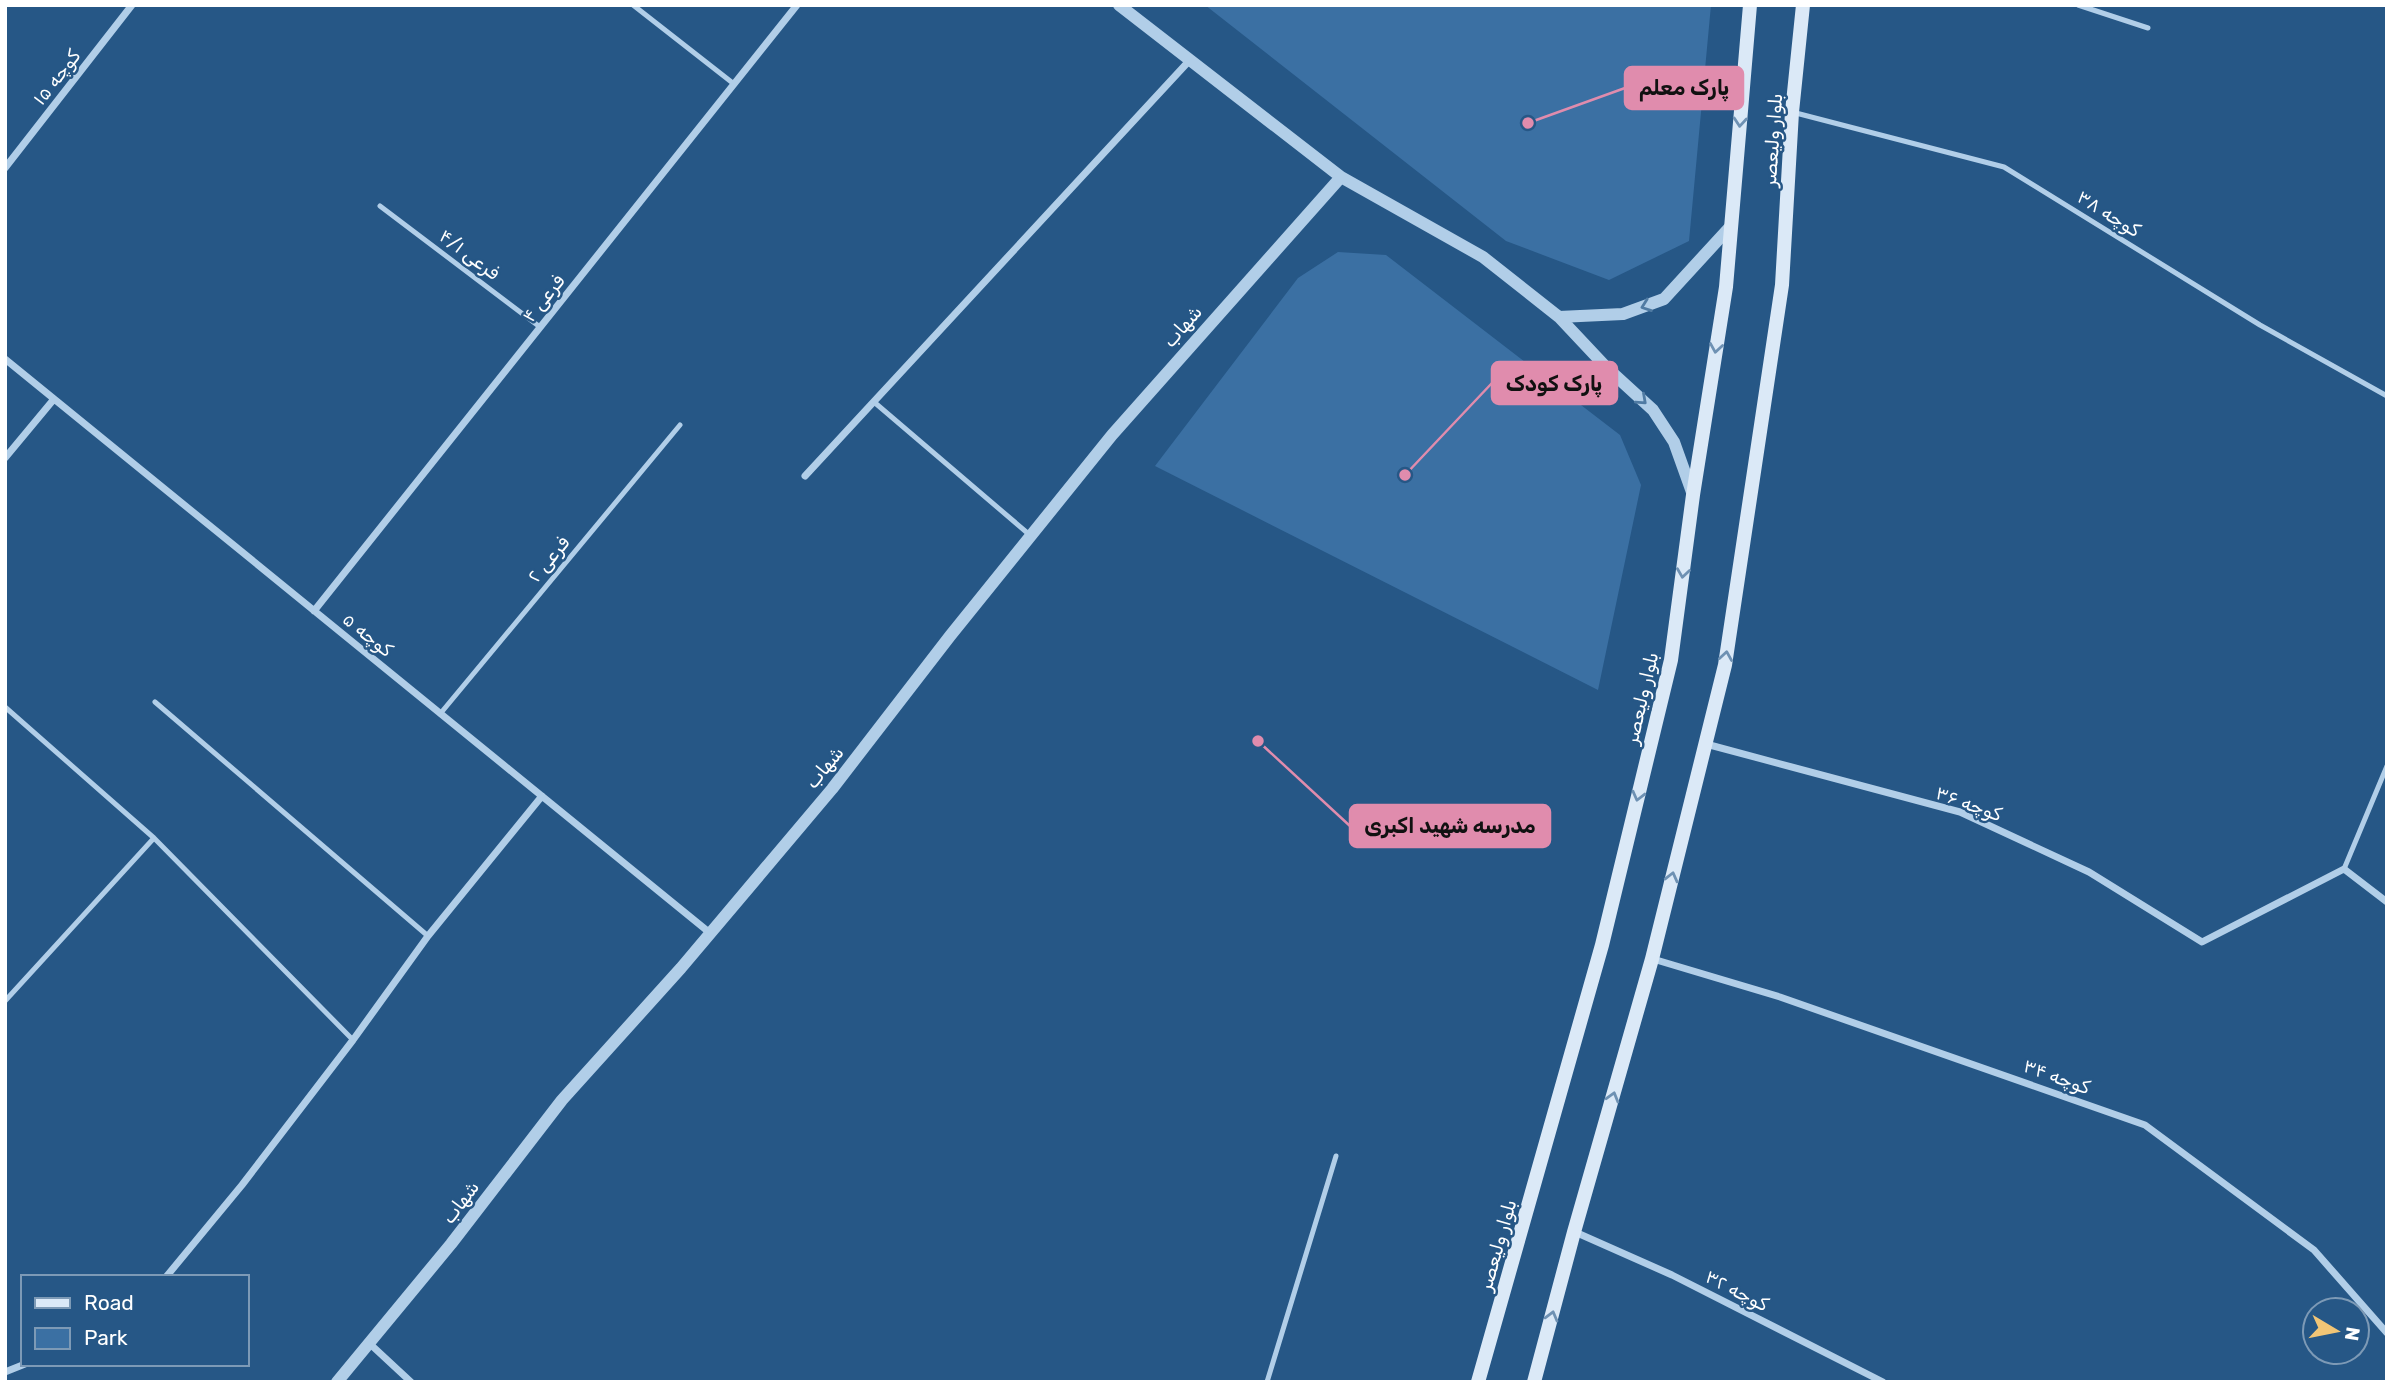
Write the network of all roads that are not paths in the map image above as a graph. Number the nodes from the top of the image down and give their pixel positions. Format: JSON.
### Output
{"nodes":[{"id":1,"x":132,"y":5,"type":"edge"},
{"id":2,"x":633,"y":5,"type":"edge"},
{"id":3,"x":797,"y":5,"type":"edge"},
{"id":4,"x":1119,"y":5,"type":"edge"},
{"id":5,"x":1750,"y":5,"type":"edge"},
{"id":6,"x":1803,"y":5,"type":"edge"},
{"id":7,"x":2078,"y":5,"type":"edge"},
{"id":8,"x":2148,"y":28,"type":"dead end"},
{"id":9,"x":1189,"y":61,"type":"junction"},
{"id":10,"x":734,"y":84,"type":"junction"},
{"id":11,"x":1792,"y":112,"type":"junction"},
{"id":12,"x":5,"y":168,"type":"edge"},
{"id":13,"x":1341,"y":177,"type":"junction"},
{"id":14,"x":380,"y":205,"type":"dead end"},
{"id":15,"x":1730,"y":227,"type":"junction"},
{"id":16,"x":1559,"y":317,"type":"junction"},
{"id":17,"x":540,"y":327,"type":"junction"},
{"id":18,"x":5,"y":359,"type":"edge"},
{"id":19,"x":2387,"y":396,"type":"edge"},
{"id":20,"x":54,"y":399,"type":"junction"},
{"id":21,"x":874,"y":402,"type":"junction"},
{"id":22,"x":680,"y":425,"type":"dead end"},
{"id":23,"x":5,"y":458,"type":"edge"},
{"id":24,"x":805,"y":476,"type":"dead end"},
{"id":25,"x":1693,"y":495,"type":"junction"},
{"id":26,"x":1031,"y":536,"type":"junction"},
{"id":27,"x":314,"y":611,"type":"junction"},
{"id":28,"x":155,"y":702,"type":"dead end"},
{"id":29,"x":5,"y":707,"type":"edge"},
{"id":30,"x":440,"y":714,"type":"junction"},
{"id":31,"x":1705,"y":743,"type":"junction"},
{"id":32,"x":2387,"y":766,"type":"edge"},
{"id":33,"x":542,"y":796,"type":"junction"},
{"id":34,"x":154,"y":838,"type":"junction"},
{"id":35,"x":2344,"y":869,"type":"junction"},
{"id":36,"x":2387,"y":901,"type":"edge"},
{"id":37,"x":710,"y":933,"type":"junction"},
{"id":38,"x":428,"y":936,"type":"junction"},
{"id":39,"x":1652,"y":958,"type":"junction"},
{"id":40,"x":5,"y":1001,"type":"edge"},
{"id":41,"x":353,"y":1040,"type":"junction"},
{"id":42,"x":1336,"y":1156,"type":"dead end"},
{"id":43,"x":1574,"y":1232,"type":"junction"},
{"id":44,"x":168,"y":1275,"type":"edge"},
{"id":45,"x":2387,"y":1334,"type":"edge"},
{"id":46,"x":369,"y":1343,"type":"junction"},
{"id":47,"x":337,"y":1382,"type":"edge"},
{"id":48,"x":411,"y":1382,"type":"edge"},
{"id":49,"x":1267,"y":1382,"type":"edge"},
{"id":50,"x":1478,"y":1382,"type":"edge"},
{"id":51,"x":1534,"y":1382,"type":"edge"},
{"id":52,"x":1883,"y":1382,"type":"edge"}],
"edges":[{"from":1,"to":12,"type":"street","name":"کوچه ۱۵"},
{"from":2,"to":10,"type":"lane"},
{"from":3,"to":10,"type":"street","name":"فرعی ۴"},
{"from":4,"to":9,"type":"street"},
{"from":5,"to":15,"type":"main road","name":"بلوار ولیعصر","one_way":true},
{"from":6,"to":11,"type":"main road","name":"بلوار ولیعصر"},
{"from":7,"to":8,"type":"lane"},
{"from":9,"to":13,"type":"street"},
{"from":9,"to":21,"type":"street"},
{"from":10,"to":17,"type":"street","name":"فرعی ۴"},
{"from":11,"to":19,"type":"lane","name":"کوچه ۳۸"},
{"from":31,"to":11,"type":"main road","name":"بلوار ولیعصر","one_way":true},
{"from":13,"to":16,"type":"street"},
{"from":13,"to":26,"type":"street","name":"شهاب"},
{"from":14,"to":17,"type":"lane","name":"فرعی ۴/۱"},
{"from":15,"to":16,"type":"street","one_way":true},
{"from":15,"to":25,"type":"main road","name":"بلوار ولیعصر","one_way":true},
{"from":16,"to":25,"type":"street","one_way":true},
{"from":17,"to":27,"type":"street","name":"فرعی ۴"},
{"from":18,"to":20,"type":"street","name":"کوچه ۵"},
{"from":20,"to":23,"type":"street"},
{"from":20,"to":27,"type":"street","name":"کوچه ۵"},
{"from":21,"to":24,"type":"street"},
{"from":21,"to":26,"type":"lane"},
{"from":22,"to":30,"type":"lane","name":"فرعی ۲"},
{"from":25,"to":50,"type":"main road","name":"بلوار ولیعصر","one_way":true},
{"from":26,"to":37,"type":"street","name":"شهاب"},
{"from":27,"to":30,"type":"street","name":"کوچه ۵"},
{"from":28,"to":38,"type":"lane"},
{"from":29,"to":34,"type":"lane"},
{"from":30,"to":33,"type":"street","name":"کوچه ۵"},
{"from":31,"to":35,"type":"street","name":"۳۶ کوچه"},
{"from":39,"to":31,"type":"main road","name":"بلوار ولیعصر","one_way":true},
{"from":32,"to":35,"type":"lane"},
{"from":33,"to":37,"type":"street","name":"کوچه ۵"},
{"from":33,"to":38,"type":"street"},
{"from":34,"to":40,"type":"lane"},
{"from":34,"to":41,"type":"lane"},
{"from":35,"to":36,"type":"street"},
{"from":37,"to":46,"type":"street","name":"شهاب"},
{"from":38,"to":41,"type":"street"},
{"from":43,"to":39,"type":"main road","name":"بلوار ولیعصر","one_way":true},
{"from":39,"to":45,"type":"street","name":"کوچه ۳۴"},
{"from":41,"to":44,"type":"street"},
{"from":42,"to":49,"type":"lane"},
{"from":51,"to":43,"type":"main road","name":"بلوار ولیعصر","one_way":true},
{"from":43,"to":52,"type":"street","name":"کوچه ۳۲"},
{"from":46,"to":47,"type":"street","name":"شهاب"},
{"from":46,"to":48,"type":"street"}]}
